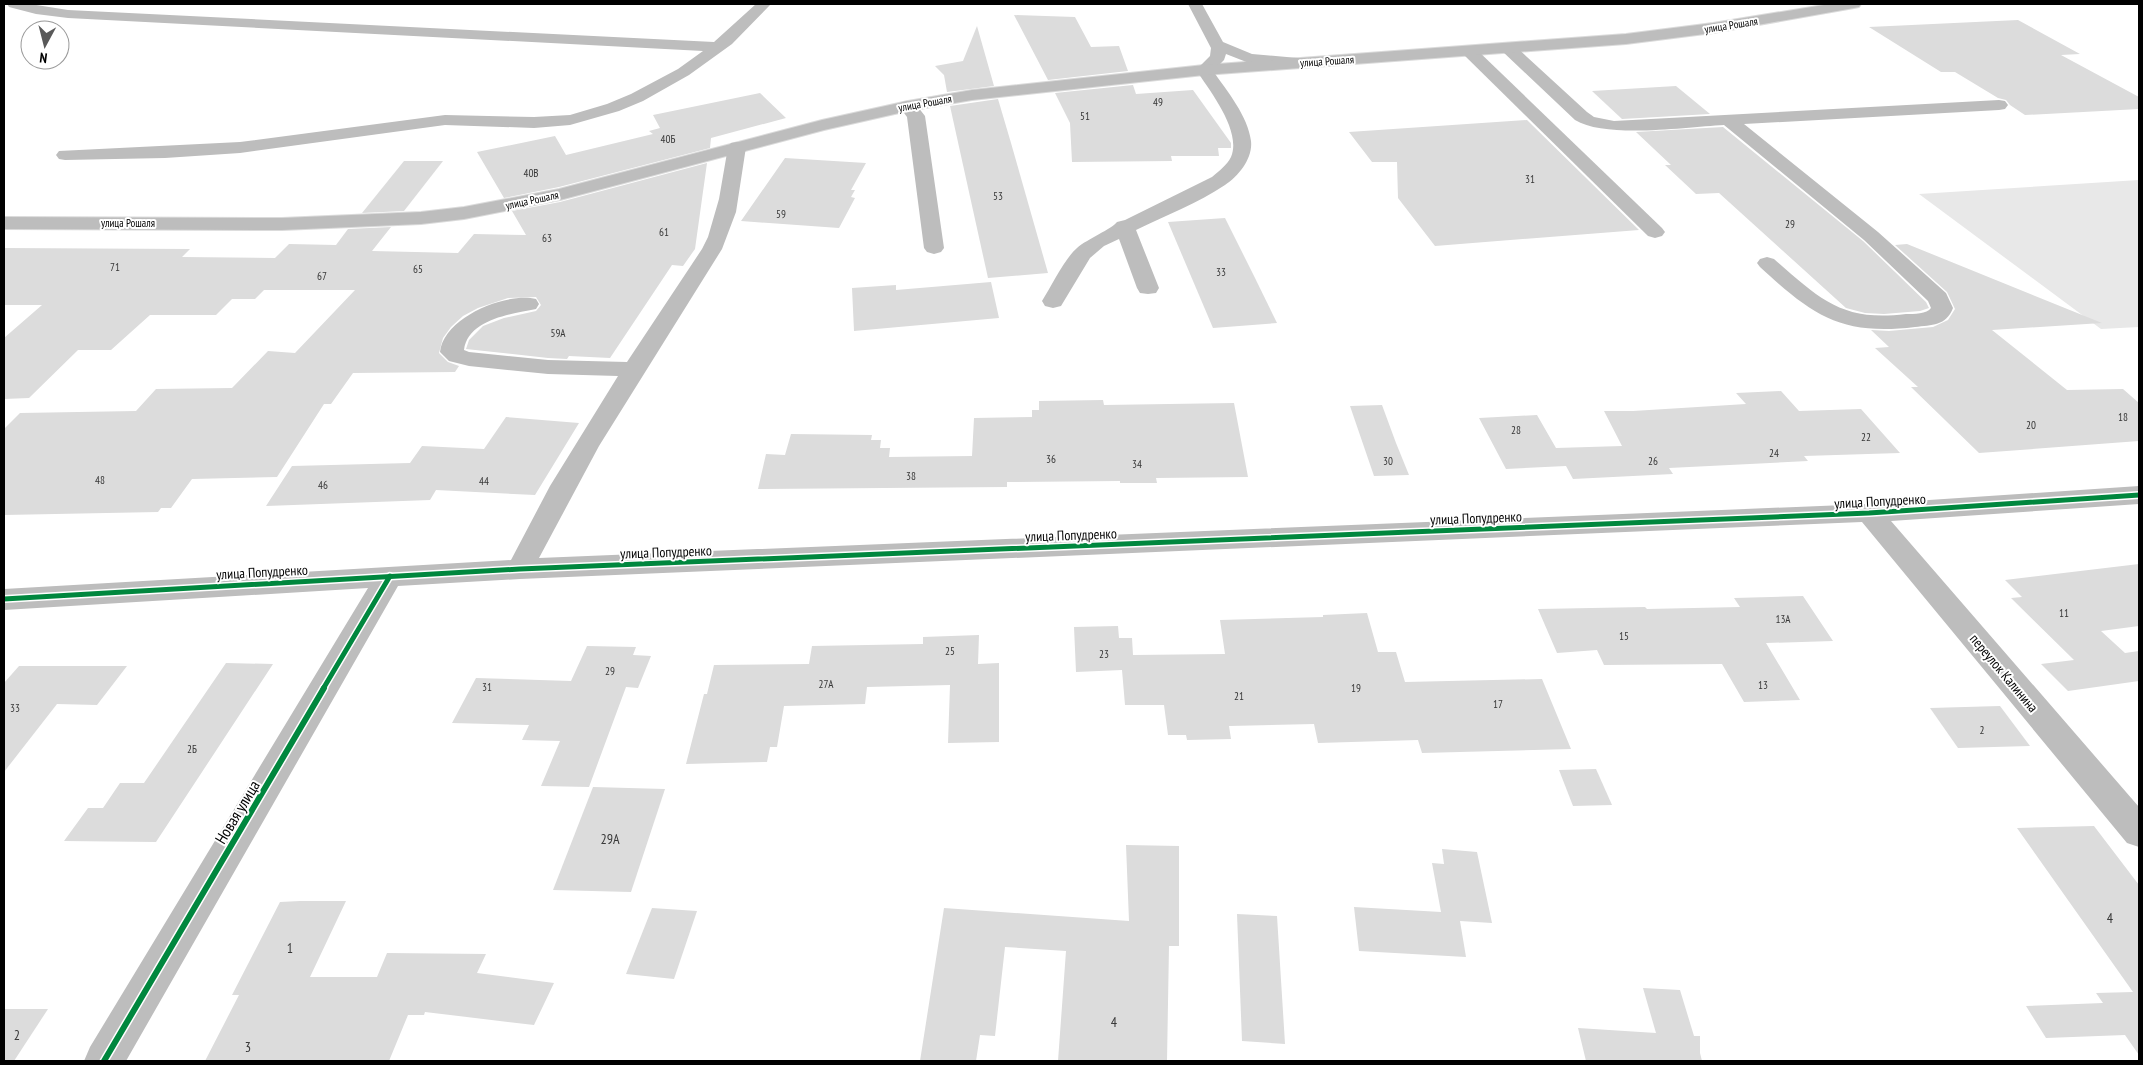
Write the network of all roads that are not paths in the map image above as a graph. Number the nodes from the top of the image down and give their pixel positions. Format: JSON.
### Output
{"nodes":[{"id":1,"x":14,"y":4,"type":"edge"},
{"id":2,"x":764,"y":4,"type":"edge"},
{"id":3,"x":1195,"y":4,"type":"edge"},
{"id":4,"x":1854,"y":4,"type":"edge"},
{"id":5,"x":1218,"y":45,"type":"junction"},
{"id":6,"x":718,"y":47,"type":"junction"},
{"id":7,"x":1508,"y":48,"type":"junction"},
{"id":8,"x":1469,"y":51,"type":"junction"},
{"id":9,"x":1298,"y":64,"type":"junction"},
{"id":10,"x":1204,"y":70,"type":"junction"},
{"id":11,"x":2000,"y":105,"type":"dead end"},
{"id":12,"x":908,"y":106,"type":"junction"},
{"id":13,"x":1729,"y":121,"type":"junction"},
{"id":14,"x":737,"y":147,"type":"junction"},
{"id":15,"x":65,"y":155,"type":"dead end"},
{"id":16,"x":4,"y":222,"type":"edge"},
{"id":17,"x":1124,"y":226,"type":"junction"},
{"id":18,"x":1655,"y":232,"type":"dead end"},
{"id":19,"x":934,"y":248,"type":"dead end"},
{"id":20,"x":1767,"y":263,"type":"dead end"},
{"id":21,"x":1148,"y":288,"type":"dead end"},
{"id":22,"x":1053,"y":301,"type":"dead end"},
{"id":23,"x":528,"y":304,"type":"dead end"},
{"id":24,"x":634,"y":369,"type":"junction"},
{"id":25,"x":2139,"y":495,"type":"edge"},
{"id":26,"x":1869,"y":513,"type":"junction"},
{"id":27,"x":520,"y":569,"type":"junction"},
{"id":28,"x":390,"y":576,"type":"junction"},
{"id":29,"x":4,"y":599,"type":"edge"},
{"id":30,"x":2139,"y":832,"type":"edge"},
{"id":31,"x":104,"y":1061,"type":"edge"}],
"edges":[{"from":1,"to":6,"type":"street"},
{"from":2,"to":6,"type":"street"},
{"from":3,"to":5,"type":"street"},
{"from":4,"to":7,"type":"street","name":"улица Рошаля"},
{"from":5,"to":9,"type":"street"},
{"from":5,"to":10,"type":"street"},
{"from":6,"to":15,"type":"street"},
{"from":7,"to":8,"type":"street","name":"улица Рошаля"},
{"from":7,"to":13,"type":"street"},
{"from":8,"to":9,"type":"street","name":"улица Рошаля"},
{"from":8,"to":18,"type":"street"},
{"from":9,"to":10,"type":"street","name":"улица Рошаля"},
{"from":10,"to":12,"type":"street","name":"улица Рошаля"},
{"from":10,"to":17,"type":"street"},
{"from":11,"to":13,"type":"street"},
{"from":12,"to":14,"type":"street","name":"улица Рошаля"},
{"from":12,"to":19,"type":"street"},
{"from":13,"to":20,"type":"street"},
{"from":14,"to":16,"type":"street","name":"улица Рошаля"},
{"from":14,"to":24,"type":"street"},
{"from":17,"to":21,"type":"street"},
{"from":17,"to":22,"type":"street"},
{"from":23,"to":24,"type":"street"},
{"from":24,"to":27,"type":"street"},
{"from":25,"to":26,"type":"street","name":"улица Попудренко"},
{"from":26,"to":27,"type":"street","name":"улица Попудренко"},
{"from":26,"to":30,"type":"street","name":"переулок Калинина"},
{"from":27,"to":28,"type":"street","name":"улица Попудренко"},
{"from":28,"to":29,"type":"street","name":"улица Попудренко"},
{"from":28,"to":31,"type":"street","name":"Новая улица"}]}
